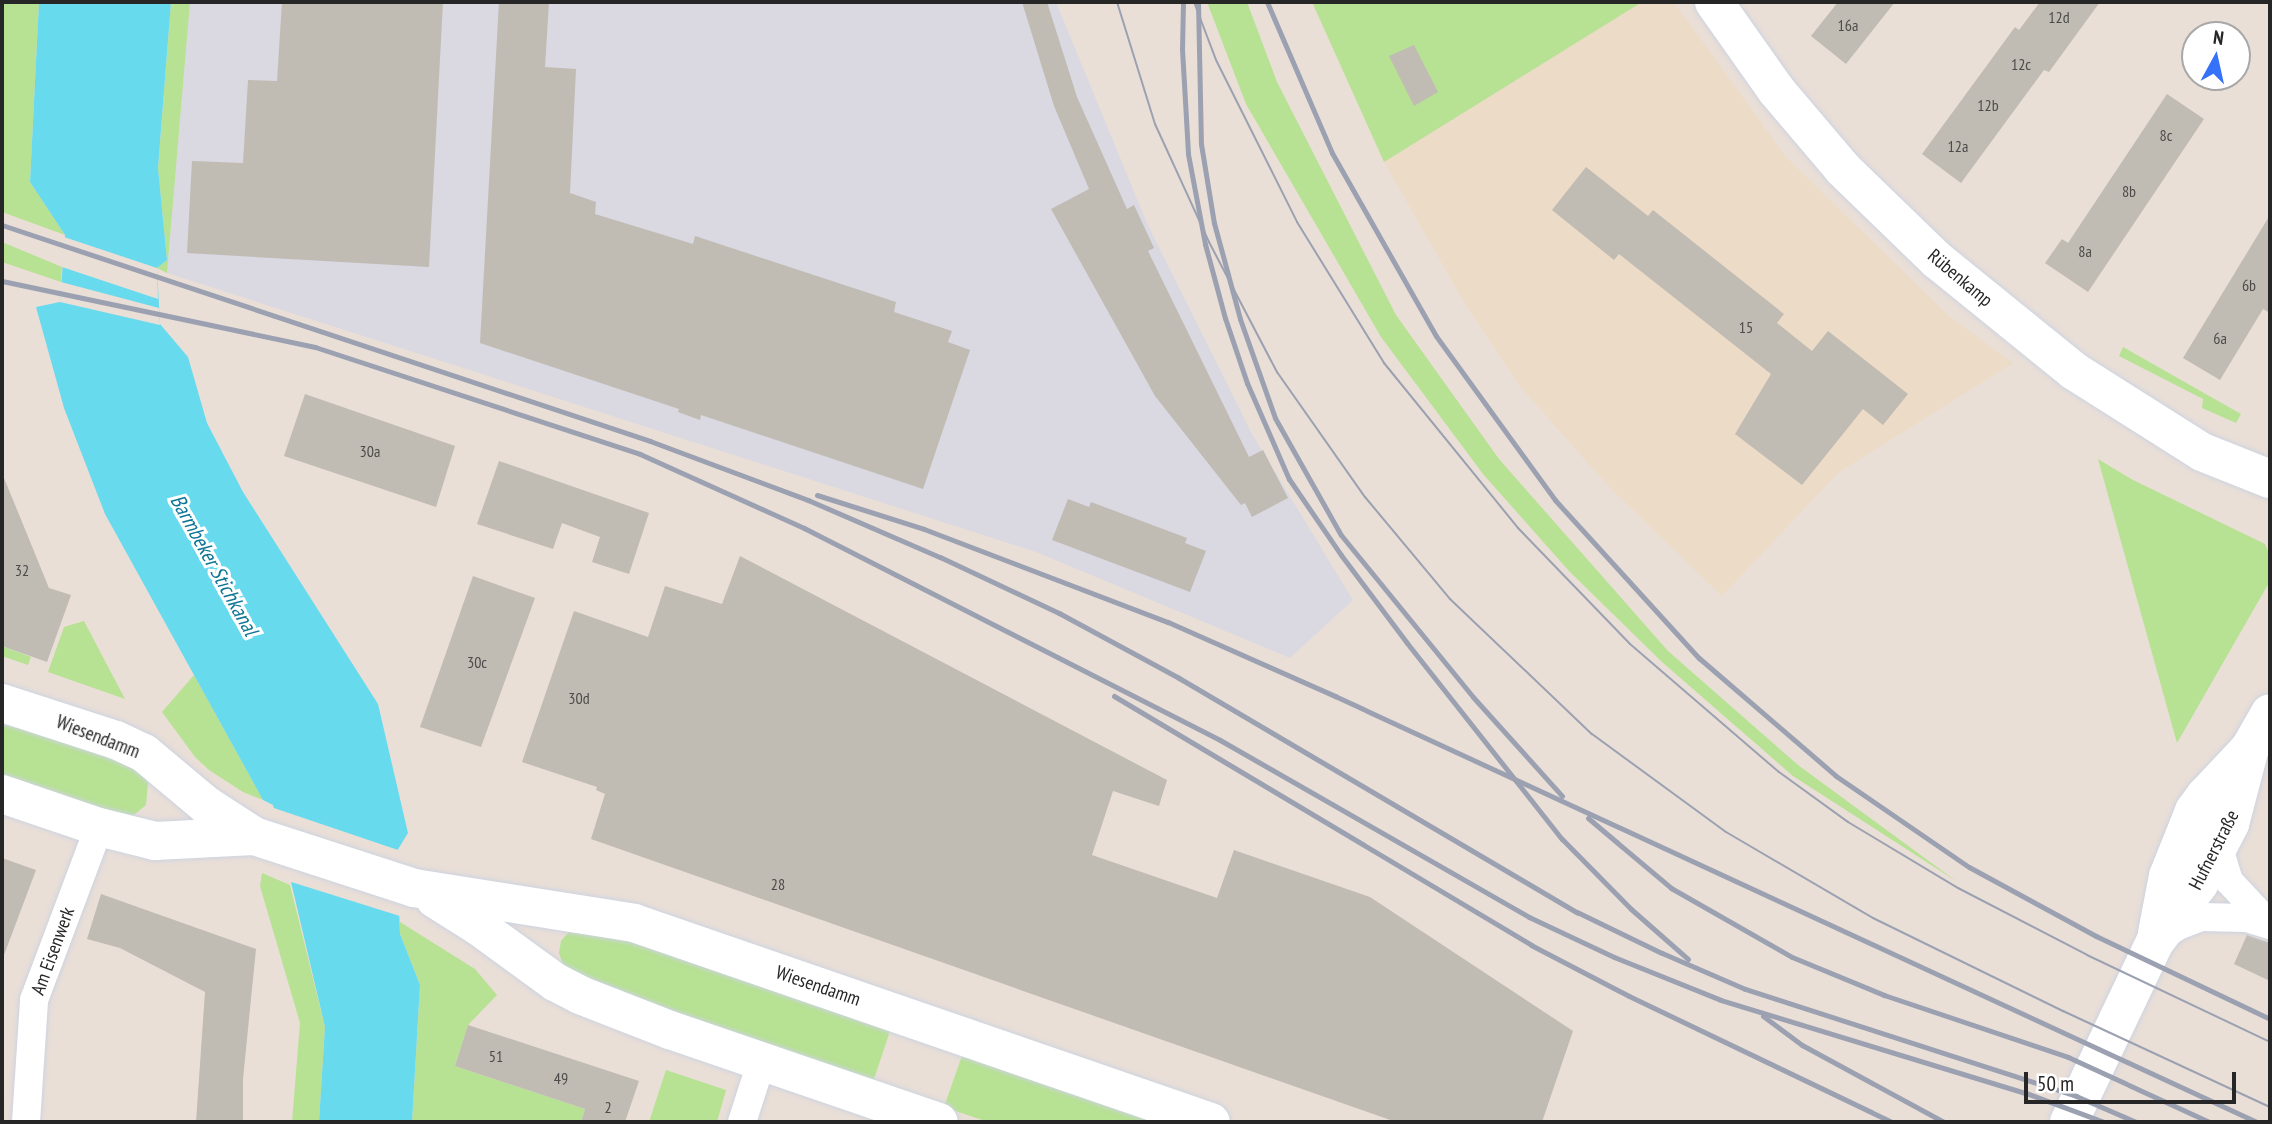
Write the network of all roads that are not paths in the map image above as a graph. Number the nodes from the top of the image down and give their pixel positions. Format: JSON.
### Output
{"nodes":[{"id":1,"x":1714,"y":2,"type":"edge"},
{"id":2,"x":2270,"y":479,"type":"edge"},
{"id":3,"x":2,"y":703,"type":"edge"},
{"id":4,"x":2270,"y":713,"type":"edge"},
{"id":5,"x":2241,"y":758,"type":"junction"},
{"id":6,"x":2,"y":794,"type":"edge"},
{"id":7,"x":100,"y":827,"type":"junction"},
{"id":8,"x":254,"y":836,"type":"junction"},
{"id":9,"x":2218,"y":850,"type":"junction"},
{"id":10,"x":414,"y":888,"type":"junction"},
{"id":11,"x":2270,"y":925,"type":"edge"},
{"id":12,"x":2155,"y":942,"type":"junction"},
{"id":13,"x":762,"y":1060,"type":"junction"},
{"id":14,"x":26,"y":1122,"type":"edge"},
{"id":15,"x":742,"y":1122,"type":"edge"},
{"id":16,"x":939,"y":1122,"type":"edge"},
{"id":17,"x":1211,"y":1122,"type":"edge"},
{"id":18,"x":2069,"y":1122,"type":"edge"}],
"edges":[{"from":1,"to":2,"type":"street","name":"Rübenkamp"},
{"from":3,"to":8,"type":"street","name":"Wiesendamm"},
{"from":4,"to":5,"type":"street","name":"Hufnerstraße"},
{"from":5,"to":9,"type":"street","name":"Hufnerstraße"},
{"from":5,"to":12,"type":"street","name":"Hufnerstraße"},
{"from":6,"to":7,"type":"street","name":"Wiesendamm"},
{"from":7,"to":8,"type":"street","name":"Wiesendamm"},
{"from":7,"to":14,"type":"street","name":"Am Eisenwerk"},
{"from":8,"to":10,"type":"street","name":"Wiesendamm"},
{"from":9,"to":11,"type":"street"},
{"from":9,"to":12,"type":"street","name":"Hufnerstraße"},
{"from":10,"to":13,"type":"street","name":"Wiesendamm"},
{"from":10,"to":17,"type":"street","name":"Wiesendamm"},
{"from":11,"to":12,"type":"street"},
{"from":12,"to":18,"type":"street","name":"Hufnerstraße"},
{"from":13,"to":15,"type":"street"},
{"from":13,"to":16,"type":"street","name":"Wiesendamm"}]}
